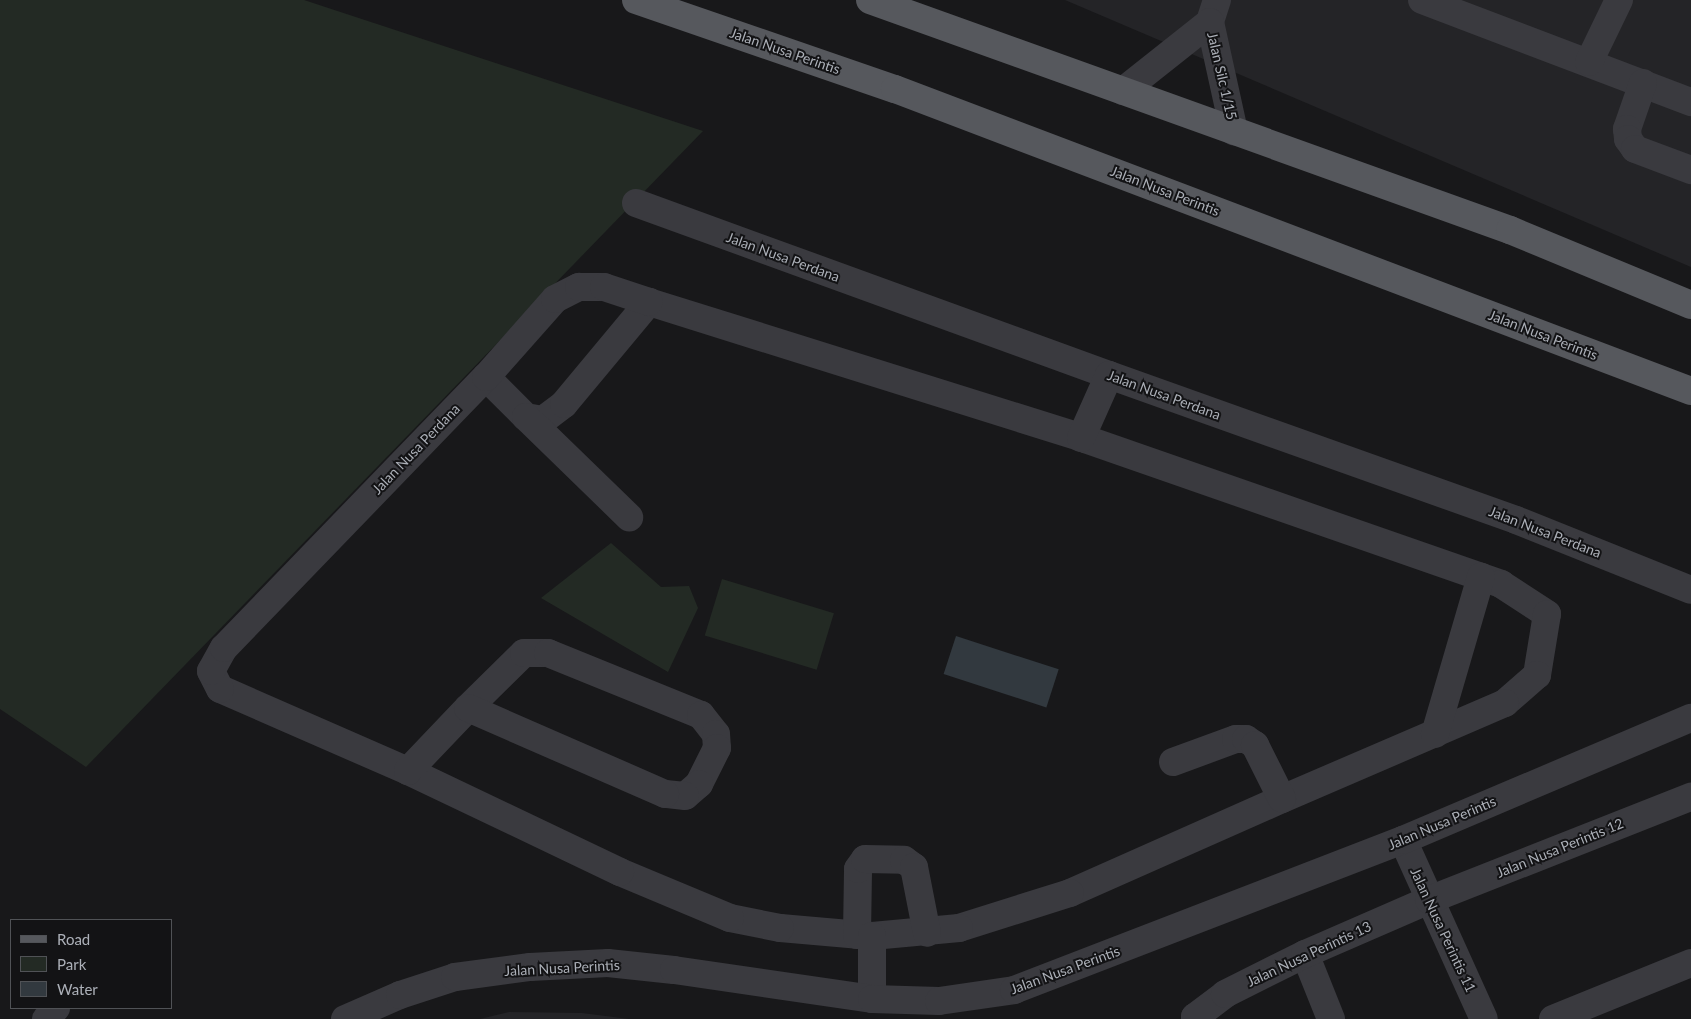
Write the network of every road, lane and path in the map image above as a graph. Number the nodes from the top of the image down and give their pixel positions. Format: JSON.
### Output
{"nodes":[{"id":1,"x":636,"y":0,"type":"edge"},
{"id":2,"x":870,"y":0,"type":"edge"},
{"id":3,"x":1422,"y":0,"type":"edge"},
{"id":4,"x":1619,"y":0,"type":"edge"},
{"id":5,"x":1214,"y":11,"type":"edge"},
{"id":6,"x":1590,"y":62,"type":"junction"},
{"id":7,"x":1643,"y":83,"type":"junction"},
{"id":8,"x":1123,"y":91,"type":"junction"},
{"id":9,"x":1691,"y":102,"type":"edge"},
{"id":10,"x":1234,"y":131,"type":"junction"},
{"id":11,"x":1691,"y":170,"type":"edge"},
{"id":12,"x":636,"y":203,"type":"dead end"},
{"id":13,"x":1510,"y":230,"type":"junction"},
{"id":14,"x":1691,"y":291,"type":"edge"},
{"id":15,"x":649,"y":302,"type":"junction"},
{"id":16,"x":1691,"y":306,"type":"edge"},
{"id":17,"x":1109,"y":375,"type":"junction"},
{"id":18,"x":486,"y":377,"type":"junction"},
{"id":19,"x":1691,"y":391,"type":"edge"},
{"id":20,"x":526,"y":418,"type":"junction"},
{"id":21,"x":1081,"y":438,"type":"junction"},
{"id":22,"x":629,"y":517,"type":"dead end"},
{"id":23,"x":1481,"y":577,"type":"junction"},
{"id":24,"x":1691,"y":590,"type":"edge"},
{"id":25,"x":468,"y":708,"type":"junction"},
{"id":26,"x":1691,"y":718,"type":"edge"},
{"id":27,"x":1435,"y":734,"type":"junction"},
{"id":28,"x":1173,"y":762,"type":"dead end"},
{"id":29,"x":408,"y":771,"type":"junction"},
{"id":30,"x":1691,"y":797,"type":"edge"},
{"id":31,"x":1282,"y":799,"type":"junction"},
{"id":32,"x":1403,"y":840,"type":"junction"},
{"id":33,"x":1429,"y":900,"type":"junction"},
{"id":34,"x":927,"y":933,"type":"junction"},
{"id":35,"x":864,"y":936,"type":"junction"},
{"id":36,"x":1305,"y":954,"type":"junction"},
{"id":37,"x":1691,"y":963,"type":"edge"},
{"id":38,"x":417,"y":990,"type":"junction"},
{"id":39,"x":872,"y":1000,"type":"junction"},
{"id":40,"x":55,"y":1009,"type":"edge"},
{"id":41,"x":46,"y":1019,"type":"edge"},
{"id":42,"x":345,"y":1019,"type":"edge"},
{"id":43,"x":391,"y":1019,"type":"edge"},
{"id":44,"x":1195,"y":1019,"type":"edge"},
{"id":45,"x":1331,"y":1019,"type":"edge"},
{"id":46,"x":1484,"y":1019,"type":"edge"},
{"id":47,"x":1553,"y":1019,"type":"edge"}],
"edges":[{"from":1,"to":19,"type":"main road","name":"Jalan Nusa Perintis"},
{"from":2,"to":8,"type":"main road"},
{"from":3,"to":6,"type":"street"},
{"from":4,"to":6,"type":"street"},
{"from":5,"to":8,"type":"street","name":"Jalan Silc 1/15"},
{"from":5,"to":10,"type":"street","name":"Jalan Silc 1/15"},
{"from":6,"to":7,"type":"street"},
{"from":7,"to":9,"type":"street"},
{"from":7,"to":11,"type":"street"},
{"from":8,"to":10,"type":"main road"},
{"from":10,"to":13,"type":"main road"},
{"from":12,"to":17,"type":"street","name":"Jalan Nusa Perdana"},
{"from":13,"to":14,"type":"main road"},
{"from":13,"to":16,"type":"main road"},
{"from":15,"to":18,"type":"street","name":"Jalan Nusa Perdana"},
{"from":15,"to":20,"type":"street"},
{"from":15,"to":21,"type":"street","name":"Jalan Nusa Perdana"},
{"from":17,"to":21,"type":"street"},
{"from":17,"to":24,"type":"street","name":"Jalan Nusa Perdana"},
{"from":18,"to":20,"type":"street"},
{"from":18,"to":29,"type":"street","name":"Jalan Nusa Perdana"},
{"from":20,"to":22,"type":"street"},
{"from":21,"to":23,"type":"street","name":"Jalan Nusa Perdana"},
{"from":23,"to":27,"type":"street"},
{"from":23,"to":27,"type":"street","name":"Jalan Nusa Perdana"},
{"from":25,"to":25,"type":"street"},
{"from":25,"to":29,"type":"street"},
{"from":26,"to":32,"type":"street","name":"Jalan Nusa Perintis"},
{"from":27,"to":31,"type":"street"},
{"from":28,"to":31,"type":"street"},
{"from":29,"to":35,"type":"street"},
{"from":30,"to":33,"type":"street","name":"Jalan Nusa Perintis 12"},
{"from":31,"to":34,"type":"street"},
{"from":32,"to":33,"type":"street","name":"Jalan Nusa Perintis 11"},
{"from":32,"to":39,"type":"street","name":"Jalan Nusa Perintis"},
{"from":33,"to":36,"type":"street","name":"Jalan Nusa Perintis 13"},
{"from":33,"to":46,"type":"street","name":"Jalan Nusa Perintis 11"},
{"from":34,"to":35,"type":"street"},
{"from":34,"to":35,"type":"street"},
{"from":35,"to":39,"type":"street"},
{"from":36,"to":44,"type":"street","name":"Jalan Nusa Perintis 13"},
{"from":36,"to":45,"type":"street"},
{"from":37,"to":47,"type":"street"},
{"from":38,"to":39,"type":"street","name":"Jalan Nusa Perintis"},
{"from":38,"to":42,"type":"street","name":"Jalan Nusa Perintis"},
{"from":38,"to":43,"type":"street"},
{"from":40,"to":41,"type":"street"}]}
